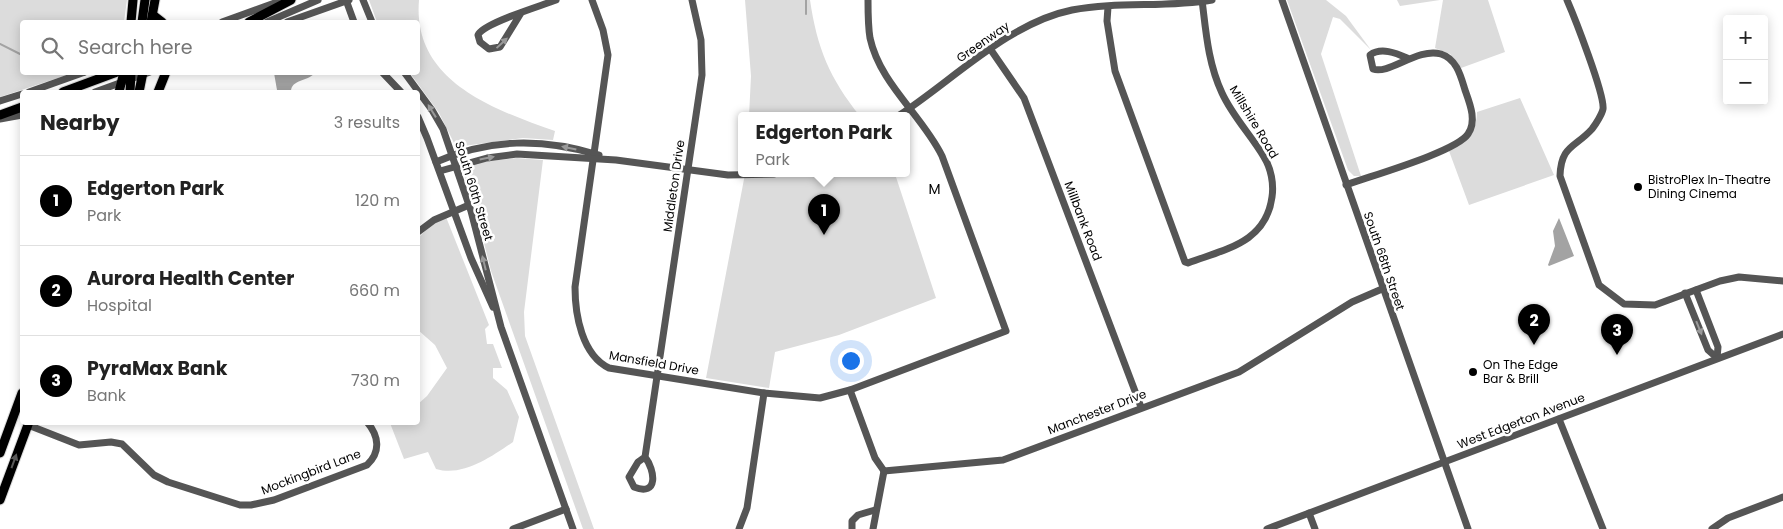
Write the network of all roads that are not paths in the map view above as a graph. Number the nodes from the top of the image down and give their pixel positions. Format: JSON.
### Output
{"nodes":[{"id":1,"x":133,"y":0,"type":"edge"},
{"id":2,"x":146,"y":0,"type":"edge"},
{"id":3,"x":155,"y":0,"type":"edge"},
{"id":4,"x":283,"y":0,"type":"edge"},
{"id":5,"x":291,"y":0,"type":"edge"},
{"id":6,"x":318,"y":0,"type":"edge"},
{"id":7,"x":347,"y":0,"type":"edge"},
{"id":8,"x":363,"y":0,"type":"edge"},
{"id":9,"x":556,"y":0,"type":"edge"},
{"id":10,"x":592,"y":0,"type":"edge"},
{"id":11,"x":692,"y":0,"type":"edge"},
{"id":12,"x":868,"y":0,"type":"edge"},
{"id":13,"x":1212,"y":0,"type":"edge"},
{"id":14,"x":1282,"y":0,"type":"edge"},
{"id":15,"x":1567,"y":0,"type":"edge"},
{"id":16,"x":1202,"y":1,"type":"edge"},
{"id":17,"x":1108,"y":7,"type":"junction"},
{"id":18,"x":521,"y":13,"type":"junction"},
{"id":19,"x":152,"y":19,"type":"edge"},
{"id":20,"x":131,"y":20,"type":"edge"},
{"id":21,"x":142,"y":20,"type":"edge"},
{"id":22,"x":228,"y":20,"type":"edge"},
{"id":23,"x":253,"y":20,"type":"edge"},
{"id":24,"x":272,"y":20,"type":"edge"},
{"id":25,"x":292,"y":20,"type":"edge"},
{"id":26,"x":353,"y":20,"type":"edge"},
{"id":27,"x":371,"y":20,"type":"edge"},
{"id":28,"x":990,"y":50,"type":"junction"},
{"id":29,"x":1407,"y":58,"type":"junction"},
{"id":30,"x":77,"y":75,"type":"edge"},
{"id":31,"x":109,"y":75,"type":"edge"},
{"id":32,"x":128,"y":75,"type":"edge"},
{"id":33,"x":129,"y":75,"type":"edge"},
{"id":34,"x":143,"y":75,"type":"edge"},
{"id":35,"x":165,"y":75,"type":"edge"},
{"id":36,"x":385,"y":75,"type":"edge"},
{"id":37,"x":406,"y":75,"type":"edge"},
{"id":38,"x":122,"y":82,"type":"junction"},
{"id":39,"x":35,"y":90,"type":"edge"},
{"id":40,"x":68,"y":90,"type":"edge"},
{"id":41,"x":100,"y":90,"type":"edge"},
{"id":42,"x":120,"y":90,"type":"edge"},
{"id":43,"x":130,"y":90,"type":"edge"},
{"id":44,"x":140,"y":90,"type":"edge"},
{"id":45,"x":159,"y":90,"type":"edge"},
{"id":46,"x":398,"y":90,"type":"edge"},
{"id":47,"x":417,"y":90,"type":"edge"},
{"id":48,"x":420,"y":94,"type":"edge"},
{"id":49,"x":20,"y":95,"type":"edge"},
{"id":50,"x":0,"y":101,"type":"edge"},
{"id":51,"x":20,"y":108,"type":"edge"},
{"id":52,"x":910,"y":108,"type":"junction"},
{"id":53,"x":904,"y":112,"type":"edge"},
{"id":54,"x":0,"y":115,"type":"edge"},
{"id":55,"x":20,"y":115,"type":"edge"},
{"id":56,"x":0,"y":119,"type":"edge"},
{"id":57,"x":420,"y":122,"type":"edge"},
{"id":58,"x":452,"y":154,"type":"junction"},
{"id":59,"x":595,"y":156,"type":"junction"},
{"id":60,"x":436,"y":162,"type":"junction"},
{"id":61,"x":456,"y":166,"type":"junction"},
{"id":62,"x":440,"y":171,"type":"junction"},
{"id":63,"x":688,"y":171,"type":"junction"},
{"id":64,"x":738,"y":175,"type":"edge"},
{"id":65,"x":1346,"y":185,"type":"junction"},
{"id":66,"x":469,"y":205,"type":"junction"},
{"id":67,"x":454,"y":211,"type":"junction"},
{"id":68,"x":420,"y":230,"type":"edge"},
{"id":69,"x":1783,"y":281,"type":"edge"},
{"id":70,"x":1382,"y":289,"type":"junction"},
{"id":71,"x":1696,"y":290,"type":"junction"},
{"id":72,"x":1685,"y":293,"type":"junction"},
{"id":73,"x":502,"y":327,"type":"junction"},
{"id":74,"x":1783,"y":334,"type":"edge"},
{"id":75,"x":1717,"y":358,"type":"junction"},
{"id":76,"x":658,"y":376,"type":"junction"},
{"id":77,"x":850,"y":390,"type":"junction"},
{"id":78,"x":764,"y":393,"type":"junction"},
{"id":79,"x":20,"y":398,"type":"edge"},
{"id":80,"x":1142,"y":408,"type":"junction"},
{"id":81,"x":1559,"y":419,"type":"junction"},
{"id":82,"x":28,"y":425,"type":"edge"},
{"id":83,"x":30,"y":425,"type":"edge"},
{"id":84,"x":369,"y":425,"type":"edge"},
{"id":85,"x":0,"y":453,"type":"edge"},
{"id":86,"x":645,"y":457,"type":"junction"},
{"id":87,"x":1444,"y":463,"type":"junction"},
{"id":88,"x":884,"y":471,"type":"junction"},
{"id":89,"x":1783,"y":497,"type":"edge"},
{"id":90,"x":0,"y":500,"type":"edge"},
{"id":91,"x":566,"y":509,"type":"junction"},
{"id":92,"x":875,"y":510,"type":"junction"},
{"id":93,"x":1309,"y":513,"type":"junction"},
{"id":94,"x":513,"y":529,"type":"edge"},
{"id":95,"x":573,"y":529,"type":"edge"},
{"id":96,"x":739,"y":529,"type":"edge"},
{"id":97,"x":852,"y":529,"type":"edge"},
{"id":98,"x":873,"y":529,"type":"edge"},
{"id":99,"x":1267,"y":529,"type":"edge"},
{"id":100,"x":1314,"y":529,"type":"edge"},
{"id":101,"x":1468,"y":529,"type":"edge"},
{"id":102,"x":1603,"y":529,"type":"edge"},
{"id":103,"x":1712,"y":529,"type":"edge"}],
"edges":[{"from":1,"to":20,"type":"main road"},
{"from":2,"to":21,"type":"main road"},
{"from":3,"to":19,"type":"main road"},
{"from":4,"to":22,"type":"street"},
{"from":5,"to":23,"type":"main road"},
{"from":6,"to":24,"type":"street"},
{"from":7,"to":25,"type":"street"},
{"from":7,"to":26,"type":"street"},
{"from":8,"to":27,"type":"street"},
{"from":9,"to":18,"type":"street"},
{"from":10,"to":59,"type":"street","name":"Mansfield Drive"},
{"from":11,"to":63,"type":"street","name":"Middleton Drive"},
{"from":12,"to":52,"type":"street"},
{"from":13,"to":16,"type":"street","name":"Greenway"},
{"from":14,"to":65,"type":"street","name":"South 68th Street"},
{"from":15,"to":72,"type":"street"},
{"from":16,"to":17,"type":"street","name":"Greenway"},
{"from":16,"to":17,"type":"street","name":"Millshire Road"},
{"from":17,"to":28,"type":"street","name":"Greenway"},
{"from":18,"to":18,"type":"street","one_way":true},
{"from":28,"to":52,"type":"street","name":"Greenway"},
{"from":28,"to":80,"type":"street","name":"Millbank Road"},
{"from":29,"to":29,"type":"street"},
{"from":29,"to":65,"type":"street"},
{"from":30,"to":39,"type":"street"},
{"from":31,"to":40,"type":"main road"},
{"from":32,"to":38,"type":"main road"},
{"from":33,"to":43,"type":"main road"},
{"from":34,"to":44,"type":"main road"},
{"from":35,"to":45,"type":"main road"},
{"from":36,"to":46,"type":"street"},
{"from":47,"to":37,"type":"street","name":"South 60th Street","one_way":true},
{"from":38,"to":41,"type":"street"},
{"from":38,"to":42,"type":"main road"},
{"from":58,"to":48,"type":"street","name":"South 60th Street","one_way":true},
{"from":49,"to":50,"type":"street"},
{"from":51,"to":54,"type":"main road"},
{"from":52,"to":53,"type":"street","name":"Greenway"},
{"from":52,"to":77,"type":"street","name":"Mansfield Drive"},
{"from":55,"to":56,"type":"street"},
{"from":57,"to":60,"type":"street","name":"South 60th Street"},
{"from":59,"to":58,"type":"street","one_way":true},
{"from":58,"to":60,"type":"street"},
{"from":58,"to":61,"type":"street","name":"South 60th Street"},
{"from":61,"to":59,"type":"street","one_way":true},
{"from":59,"to":63,"type":"street"},
{"from":59,"to":76,"type":"street","name":"Mansfield Drive"},
{"from":60,"to":62,"type":"street","name":"South 60th Street"},
{"from":61,"to":62,"type":"street"},
{"from":61,"to":66,"type":"street","name":"South 60th Street"},
{"from":62,"to":67,"type":"street","name":"South 60th Street"},
{"from":63,"to":64,"type":"street"},
{"from":63,"to":76,"type":"street","name":"Middleton Drive"},
{"from":65,"to":70,"type":"street","name":"South 68th Street"},
{"from":66,"to":67,"type":"street"},
{"from":73,"to":66,"type":"street","name":"South 60th Street","one_way":true},
{"from":67,"to":68,"type":"street"},
{"from":67,"to":73,"type":"street","name":"South 60th Street"},
{"from":69,"to":71,"type":"street"},
{"from":70,"to":80,"type":"street","name":"Manchester Drive"},
{"from":70,"to":87,"type":"street","name":"South 68th Street"},
{"from":71,"to":72,"type":"street"},
{"from":71,"to":75,"type":"street"},
{"from":72,"to":75,"type":"street","one_way":true},
{"from":73,"to":91,"type":"street","name":"South 60th Street"},
{"from":74,"to":75,"type":"street","name":"West Edgerton Avenue"},
{"from":75,"to":81,"type":"street","name":"West Edgerton Avenue"},
{"from":76,"to":78,"type":"street","name":"Mansfield Drive"},
{"from":76,"to":86,"type":"street","name":"Middleton Drive"},
{"from":77,"to":78,"type":"street","name":"Mansfield Drive"},
{"from":77,"to":88,"type":"street"},
{"from":78,"to":96,"type":"street"},
{"from":79,"to":85,"type":"main road"},
{"from":80,"to":88,"type":"street","name":"Manchester Drive"},
{"from":81,"to":87,"type":"street","name":"West Edgerton Avenue"},
{"from":81,"to":102,"type":"street"},
{"from":90,"to":82,"type":"main road","one_way":true},
{"from":83,"to":84,"type":"street","name":"Mockingbird Lane"},
{"from":86,"to":86,"type":"street"},
{"from":87,"to":93,"type":"street","name":"West Edgerton Avenue"},
{"from":87,"to":101,"type":"street","name":"South 68th Street"},
{"from":88,"to":92,"type":"street"},
{"from":89,"to":103,"type":"street"},
{"from":91,"to":94,"type":"street"},
{"from":91,"to":95,"type":"street","name":"South 60th Street"},
{"from":92,"to":97,"type":"street"},
{"from":92,"to":98,"type":"street"},
{"from":93,"to":99,"type":"street","name":"West Edgerton Avenue"},
{"from":93,"to":100,"type":"street"}]}
